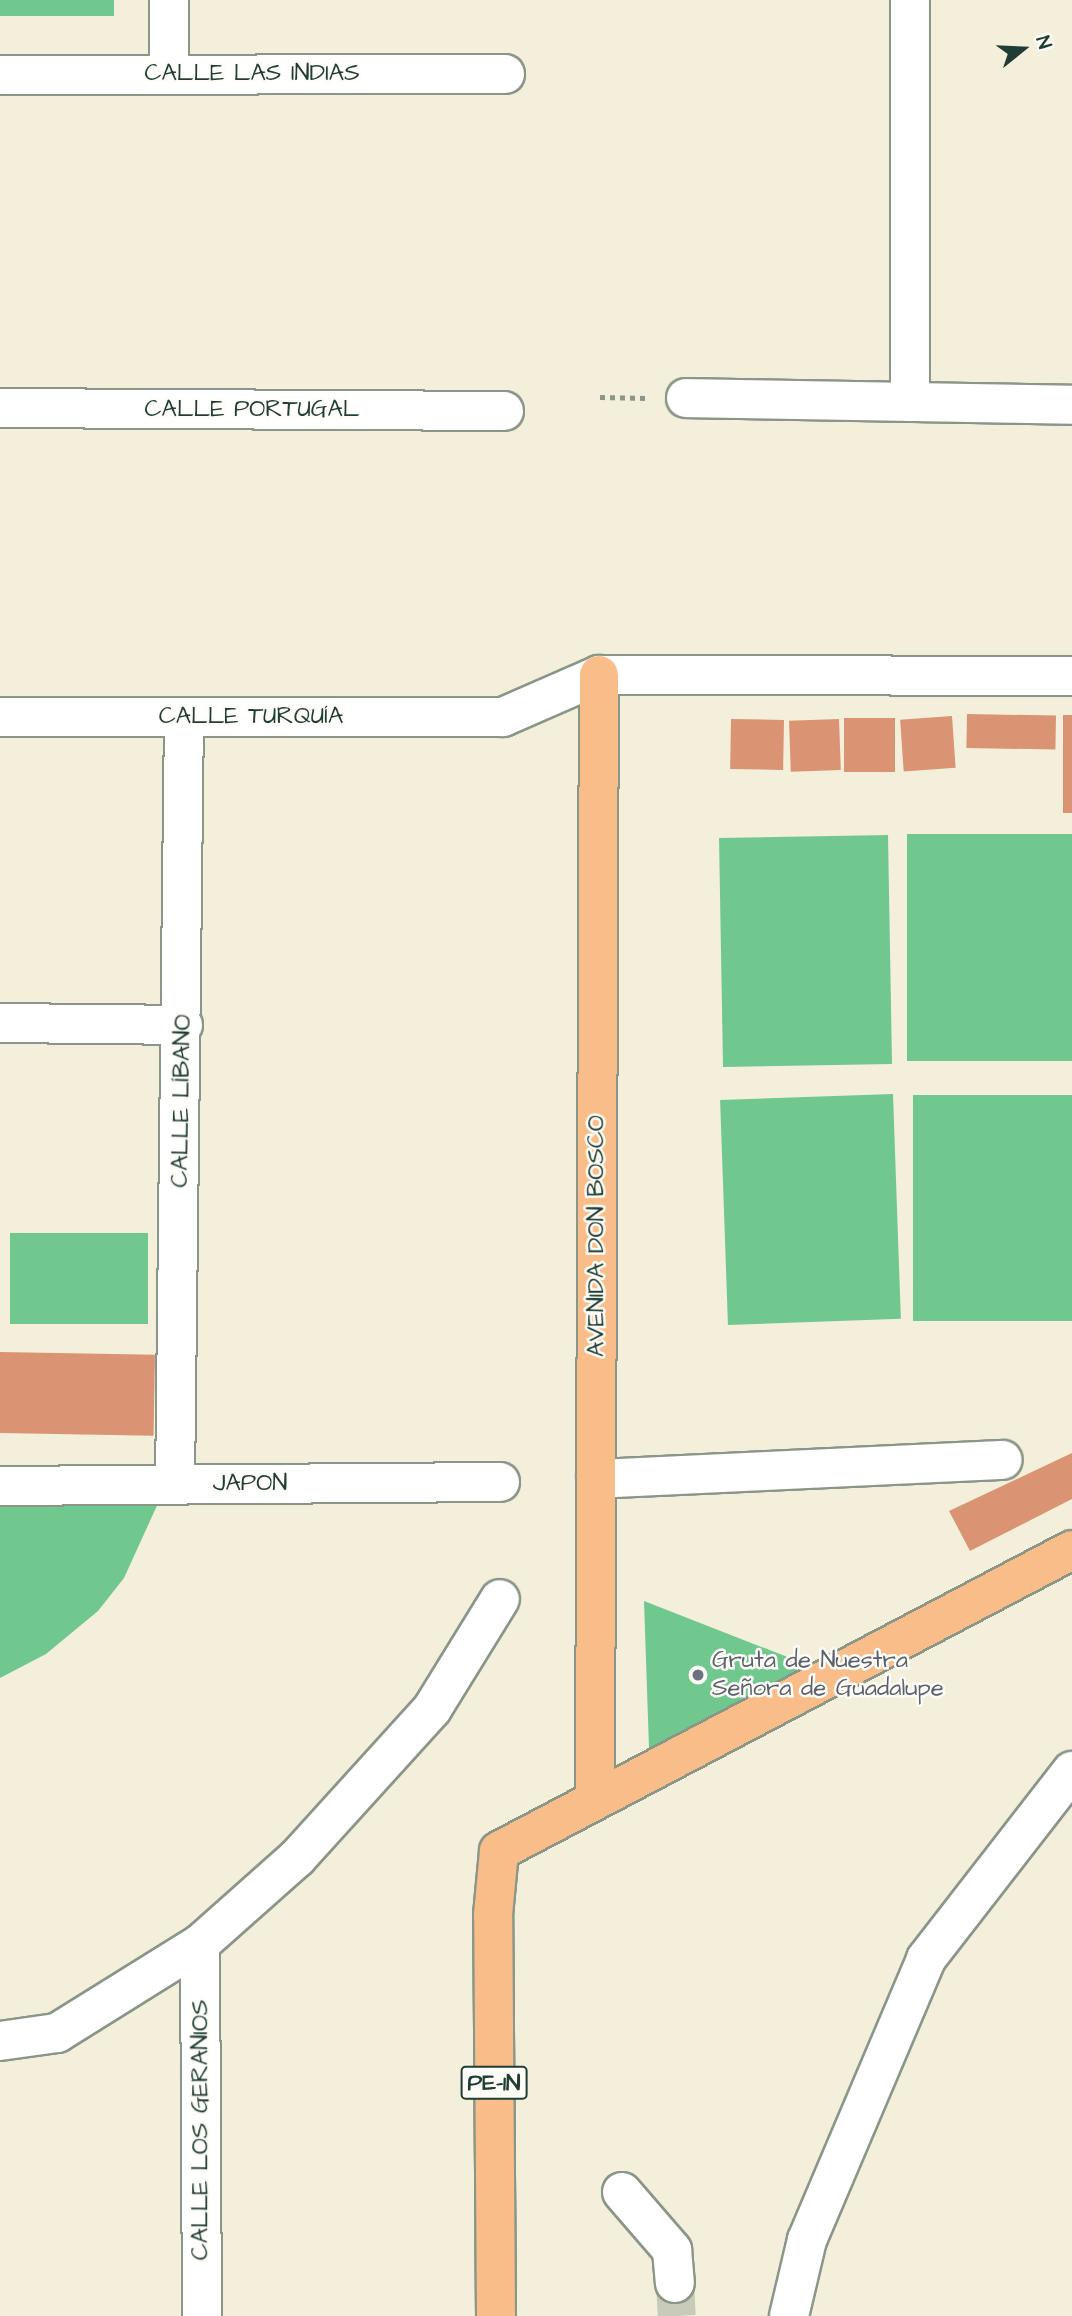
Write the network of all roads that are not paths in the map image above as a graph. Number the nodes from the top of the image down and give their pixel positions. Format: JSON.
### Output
{"nodes":[{"id":1,"x":169,"y":0,"type":"edge"},
{"id":2,"x":910,"y":0,"type":"edge"},
{"id":3,"x":169,"y":74,"type":"junction"},
{"id":4,"x":505,"y":74,"type":"dead end"},
{"id":5,"x":0,"y":75,"type":"edge"},
{"id":6,"x":686,"y":398,"type":"road end"},
{"id":7,"x":909,"y":402,"type":"junction"},
{"id":8,"x":1072,"y":405,"type":"edge"},
{"id":9,"x":0,"y":408,"type":"edge"},
{"id":10,"x":504,"y":411,"type":"dead end"},
{"id":11,"x":599,"y":675,"type":"junction"},
{"id":12,"x":1072,"y":676,"type":"edge"},
{"id":13,"x":0,"y":717,"type":"edge"},
{"id":14,"x":184,"y":717,"type":"junction"},
{"id":15,"x":0,"y":1023,"type":"edge"},
{"id":16,"x":183,"y":1025,"type":"junction"},
{"id":17,"x":1003,"y":1460,"type":"dead end"},
{"id":18,"x":596,"y":1479,"type":"junction"},
{"id":19,"x":500,"y":1482,"type":"dead end"},
{"id":20,"x":175,"y":1485,"type":"junction"},
{"id":21,"x":0,"y":1486,"type":"edge"},
{"id":22,"x":1072,"y":1550,"type":"edge"},
{"id":23,"x":500,"y":1599,"type":"dead end"},
{"id":24,"x":1072,"y":1771,"type":"edge"},
{"id":25,"x":595,"y":1797,"type":"junction"},
{"id":26,"x":200,"y":1944,"type":"junction"},
{"id":27,"x":0,"y":2041,"type":"edge"},
{"id":28,"x":622,"y":2192,"type":"dead end"},
{"id":29,"x":675,"y":2283,"type":"tunnel mouth"},
{"id":30,"x":202,"y":2316,"type":"edge"},
{"id":31,"x":496,"y":2316,"type":"edge"},
{"id":32,"x":789,"y":2316,"type":"edge"}],
"edges":[{"from":1,"to":3,"type":"street"},
{"from":2,"to":7,"type":"street"},
{"from":3,"to":4,"type":"street","name":"CALLE LAS INDIAS"},
{"from":3,"to":5,"type":"street","name":"CALLE LAS INDIAS"},
{"from":6,"to":7,"type":"street"},
{"from":7,"to":8,"type":"street"},
{"from":9,"to":10,"type":"street","name":"CALLE PORTUGAL"},
{"from":11,"to":12,"type":"street"},
{"from":11,"to":14,"type":"street","name":"CALLE TURQUÍA"},
{"from":11,"to":18,"type":"main road","name":"AVENIDA DON BOSCO"},
{"from":13,"to":14,"type":"street","name":"CALLE TURQUÍA"},
{"from":14,"to":16,"type":"street","name":"CALLE LÍBANO"},
{"from":15,"to":16,"type":"street"},
{"from":16,"to":20,"type":"street","name":"CALLE LÍBANO"},
{"from":17,"to":18,"type":"street"},
{"from":18,"to":25,"type":"main road","name":"AVENIDA DON BOSCO"},
{"from":19,"to":20,"type":"street","name":"JAPON"},
{"from":20,"to":21,"type":"street","name":"JAPON"},
{"from":22,"to":25,"type":"main road","number":"PE-1N"},
{"from":23,"to":26,"type":"street"},
{"from":24,"to":32,"type":"street"},
{"from":25,"to":31,"type":"main road","number":"PE-1N"},
{"from":26,"to":27,"type":"street"},
{"from":26,"to":30,"type":"street","name":"CALLE LOS GERANIOS"},
{"from":28,"to":29,"type":"street"}]}
